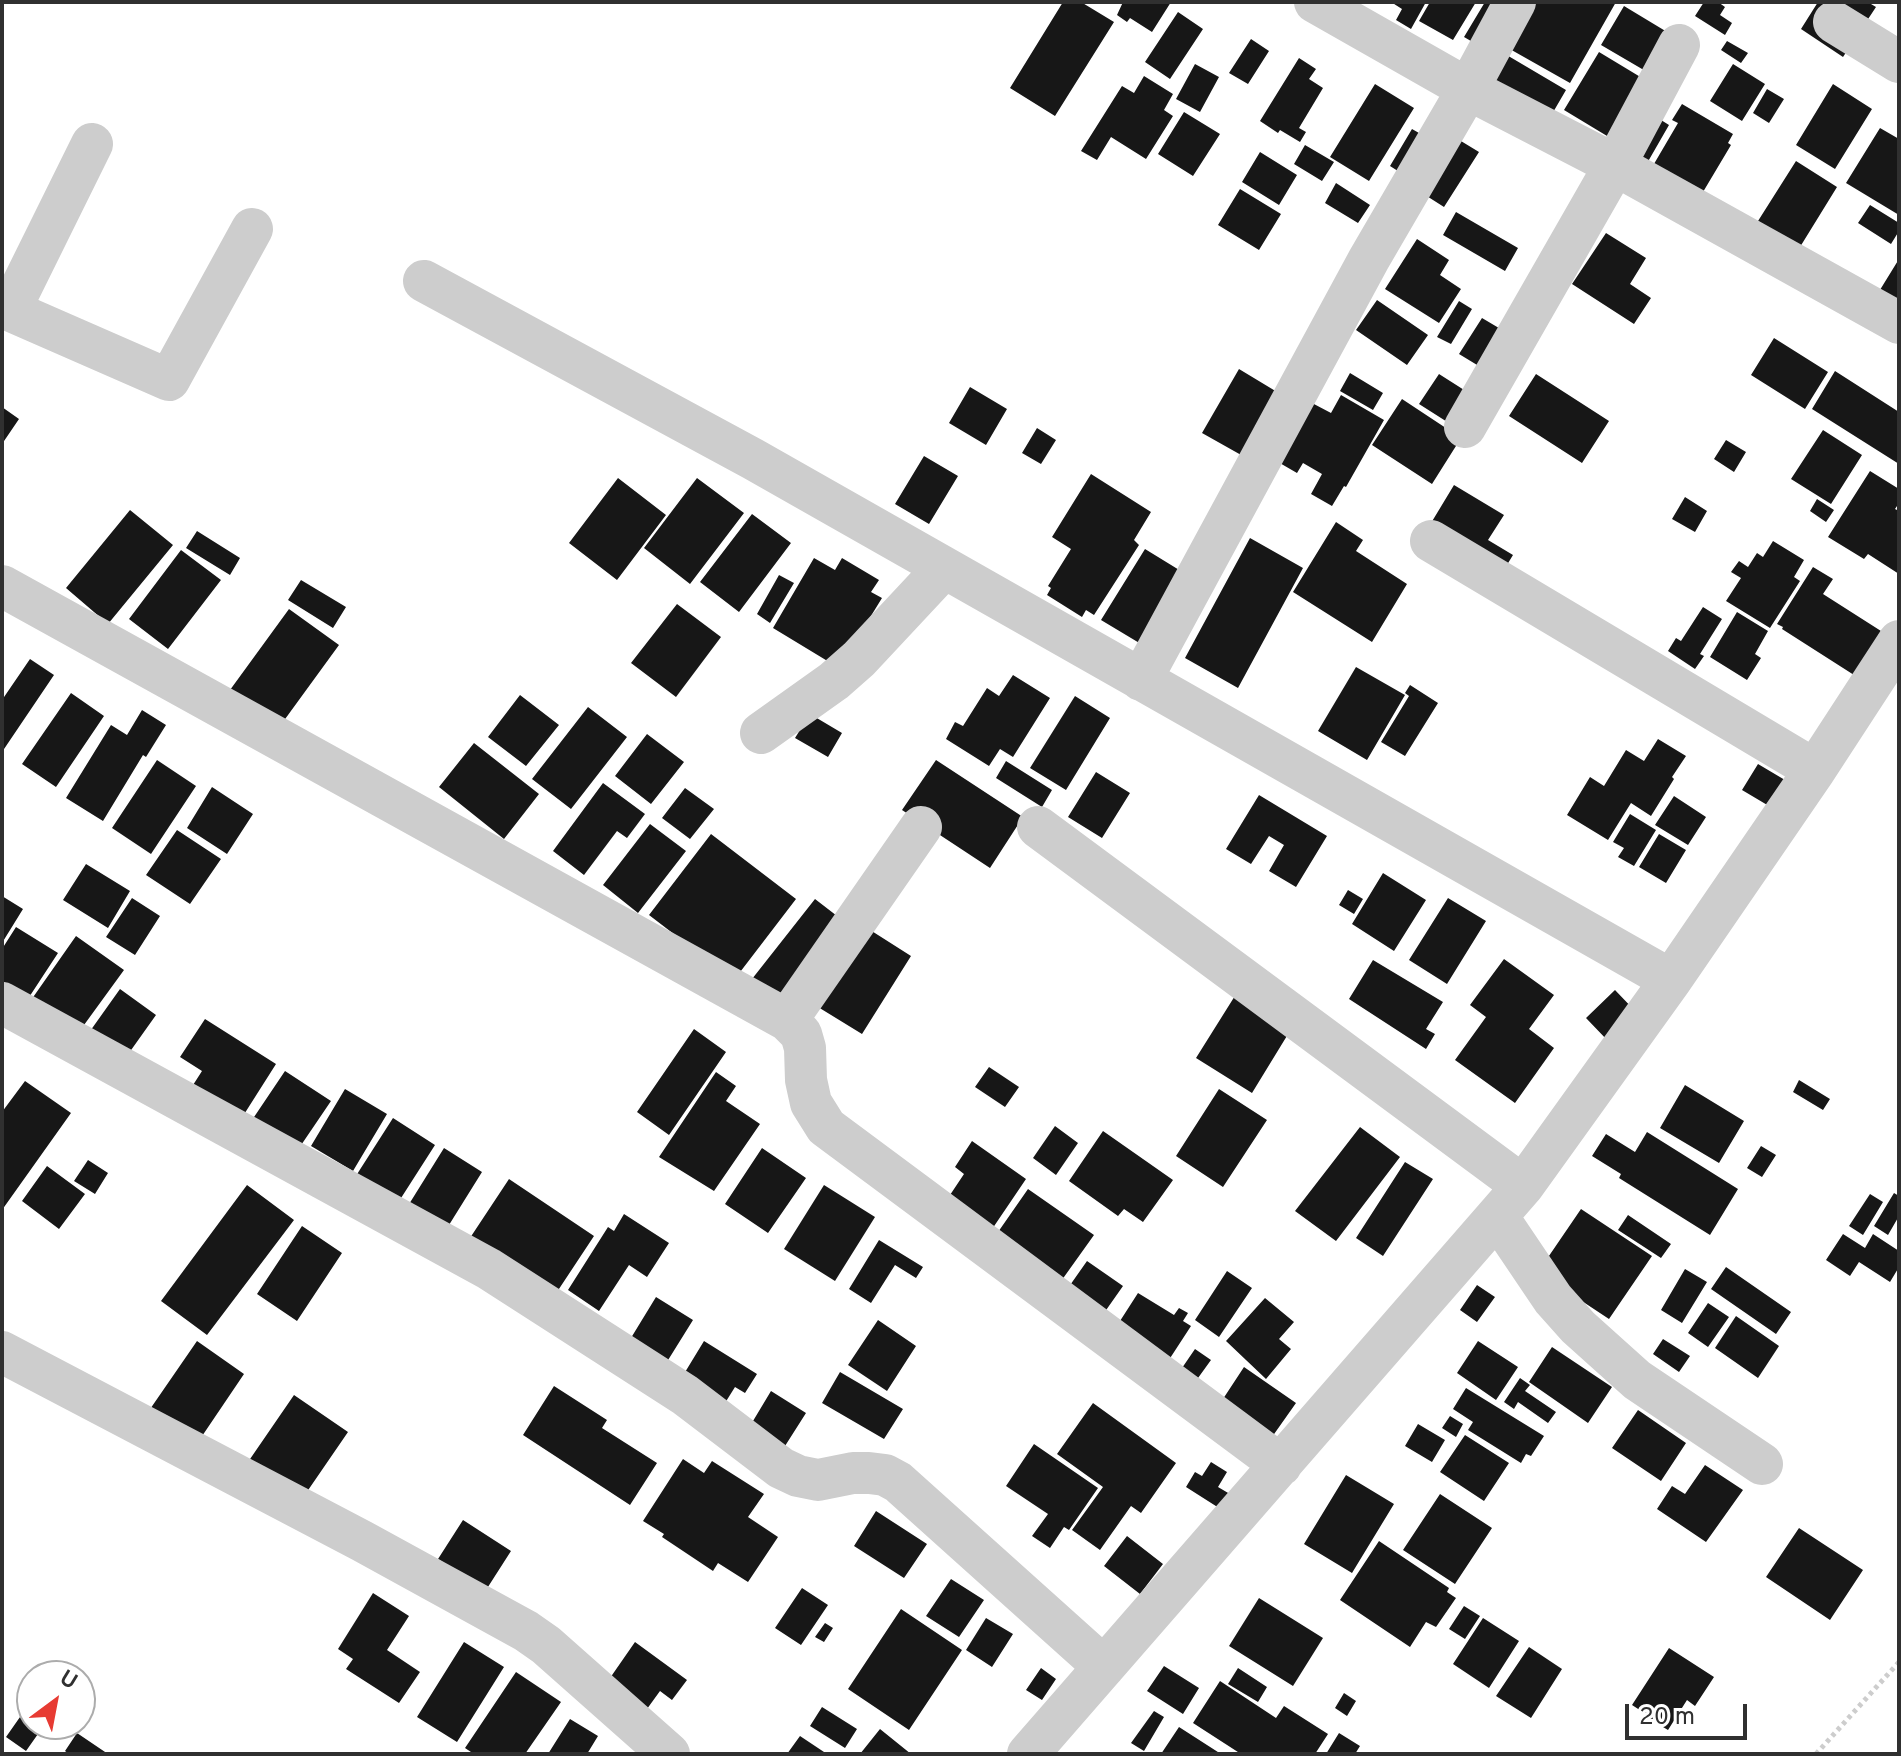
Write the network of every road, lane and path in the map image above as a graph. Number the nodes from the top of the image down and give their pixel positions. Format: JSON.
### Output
{"nodes":[{"id":1,"x":1515,"y":2,"type":"edge"},
{"id":2,"x":1318,"y":3,"type":"edge"},
{"id":3,"x":1834,"y":22,"type":"dead end"},
{"id":4,"x":1679,"y":45,"type":"dead end"},
{"id":5,"x":1899,"y":62,"type":"edge"},
{"id":6,"x":1468,"y":89,"type":"junction"},
{"id":7,"x":92,"y":144,"type":"dead end"},
{"id":8,"x":1615,"y":165,"type":"junction"},
{"id":9,"x":252,"y":229,"type":"dead end"},
{"id":10,"x":424,"y":281,"type":"dead end"},
{"id":11,"x":6,"y":308,"type":"edge"},
{"id":12,"x":1899,"y":323,"type":"edge"},
{"id":13,"x":1465,"y":427,"type":"dead end"},
{"id":14,"x":1431,"y":541,"type":"dead end"},
{"id":15,"x":944,"y":568,"type":"junction"},
{"id":16,"x":2,"y":586,"type":"edge"},
{"id":17,"x":1899,"y":641,"type":"edge"},
{"id":18,"x":1141,"y":680,"type":"junction"},
{"id":19,"x":761,"y":733,"type":"dead end"},
{"id":20,"x":1815,"y":770,"type":"junction"},
{"id":21,"x":921,"y":827,"type":"dead end"},
{"id":22,"x":1038,"y":827,"type":"dead end"},
{"id":23,"x":1671,"y":980,"type":"junction"},
{"id":24,"x":2,"y":1003,"type":"edge"},
{"id":25,"x":787,"y":1020,"type":"junction"},
{"id":26,"x":1510,"y":1201,"type":"junction"},
{"id":27,"x":2,"y":1352,"type":"edge"},
{"id":28,"x":1762,"y":1464,"type":"dead end"},
{"id":29,"x":1281,"y":1465,"type":"junction"},
{"id":30,"x":1899,"y":1662,"type":"edge"},
{"id":31,"x":1104,"y":1667,"type":"junction"},
{"id":32,"x":669,"y":1754,"type":"edge"},
{"id":33,"x":1028,"y":1754,"type":"edge"},
{"id":34,"x":1816,"y":1754,"type":"edge"}],
"edges":[{"from":1,"to":6,"type":"street"},
{"from":2,"to":6,"type":"street"},
{"from":3,"to":5,"type":"street"},
{"from":4,"to":8,"type":"street"},
{"from":6,"to":8,"type":"street"},
{"from":6,"to":18,"type":"street"},
{"from":7,"to":11,"type":"street"},
{"from":8,"to":12,"type":"street"},
{"from":8,"to":13,"type":"street"},
{"from":9,"to":11,"type":"street"},
{"from":10,"to":15,"type":"street"},
{"from":14,"to":20,"type":"street"},
{"from":15,"to":18,"type":"street"},
{"from":15,"to":19,"type":"street"},
{"from":16,"to":25,"type":"street"},
{"from":17,"to":20,"type":"street"},
{"from":18,"to":23,"type":"street"},
{"from":20,"to":23,"type":"street"},
{"from":21,"to":25,"type":"street"},
{"from":22,"to":26,"type":"street"},
{"from":23,"to":26,"type":"street"},
{"from":24,"to":31,"type":"street"},
{"from":25,"to":29,"type":"street"},
{"from":26,"to":28,"type":"street"},
{"from":26,"to":29,"type":"street"},
{"from":27,"to":32,"type":"street"},
{"from":29,"to":31,"type":"street"},
{"from":30,"to":34,"type":"path"},
{"from":31,"to":33,"type":"street"}]}
